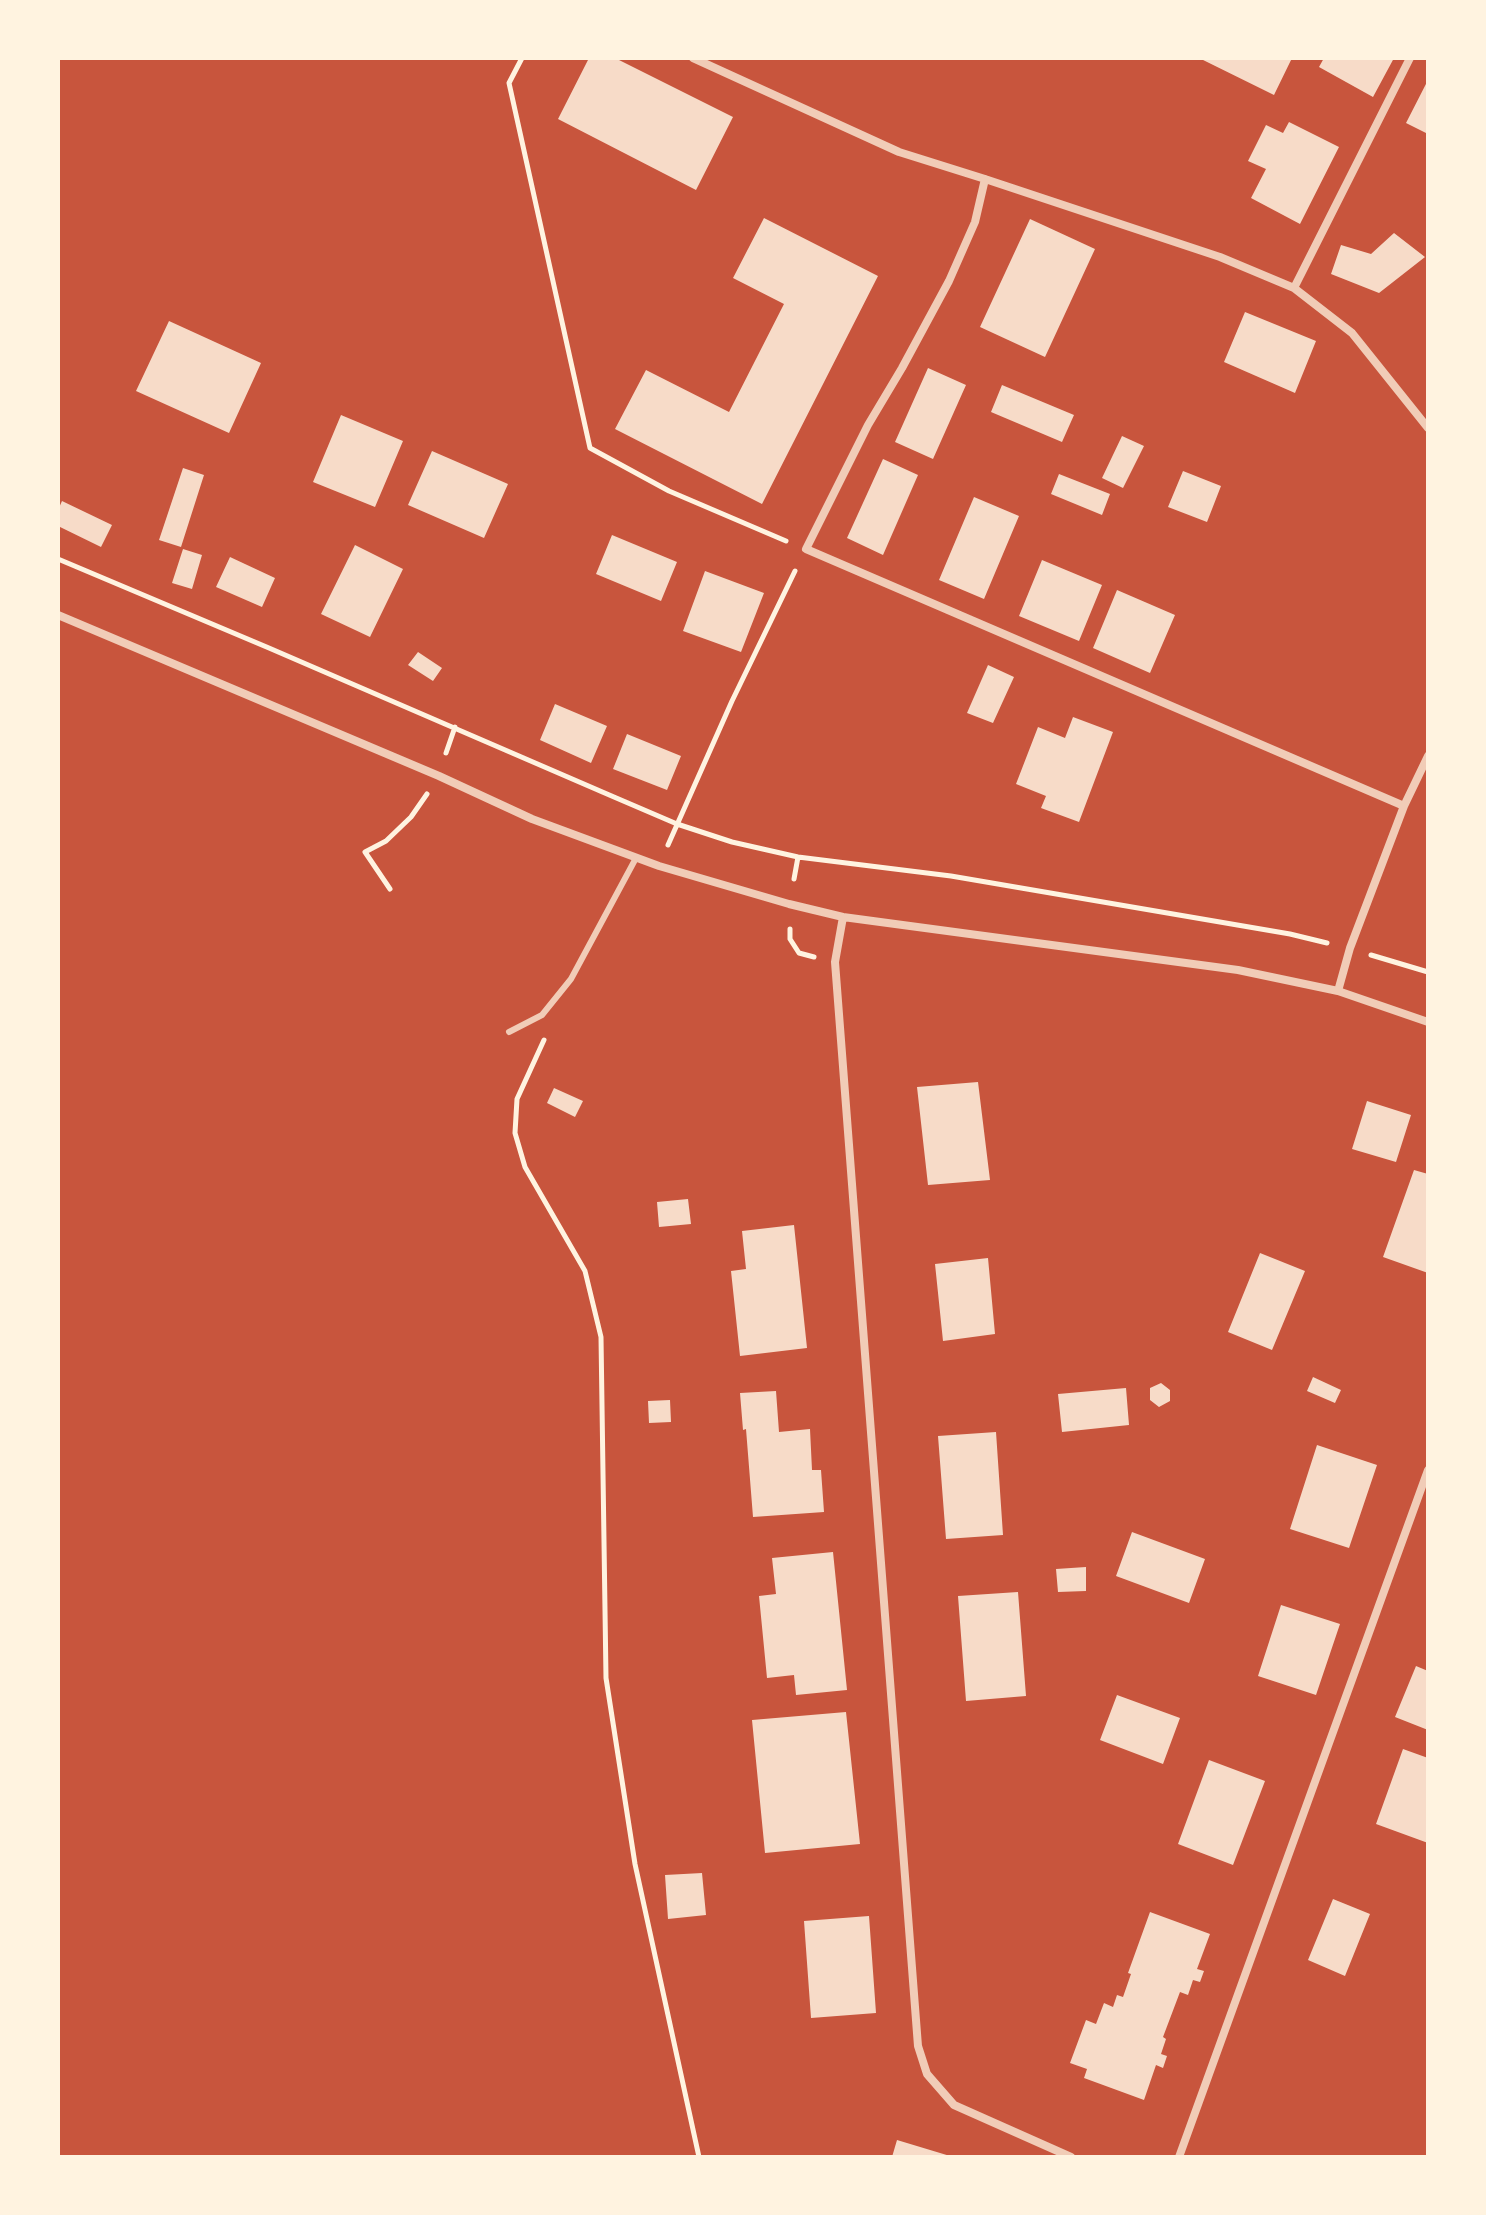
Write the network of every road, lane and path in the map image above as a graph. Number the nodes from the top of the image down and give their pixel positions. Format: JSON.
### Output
{"nodes":[{"id":1,"x":522,"y":58,"type":"edge"},
{"id":2,"x":693,"y":58,"type":"edge"},
{"id":3,"x":1410,"y":58,"type":"edge"},
{"id":4,"x":985,"y":179,"type":"junction"},
{"id":5,"x":1294,"y":288,"type":"junction"},
{"id":6,"x":1428,"y":428,"type":"edge"},
{"id":7,"x":806,"y":549,"type":"junction"},
{"id":8,"x":58,"y":559,"type":"edge"},
{"id":9,"x":58,"y":615,"type":"edge"},
{"id":10,"x":1428,"y":756,"type":"edge"},
{"id":11,"x":1404,"y":806,"type":"junction"},
{"id":12,"x":677,"y":824,"type":"junction"},
{"id":13,"x":365,"y":852,"type":"dead end"},
{"id":14,"x":636,"y":858,"type":"junction"},
{"id":15,"x":390,"y":889,"type":"dead end"},
{"id":16,"x":843,"y":917,"type":"junction"},
{"id":17,"x":1350,"y":948,"type":"junction"},
{"id":18,"x":1428,"y":972,"type":"edge"},
{"id":19,"x":1338,"y":991,"type":"junction"},
{"id":20,"x":1428,"y":1022,"type":"edge"},
{"id":21,"x":509,"y":1032,"type":"dead end"},
{"id":22,"x":547,"y":1032,"type":"dead end"},
{"id":23,"x":1428,"y":1470,"type":"edge"},
{"id":24,"x":699,"y":2157,"type":"edge"},
{"id":25,"x":1071,"y":2157,"type":"edge"},
{"id":26,"x":1179,"y":2157,"type":"edge"}],
"edges":[{"from":1,"to":7,"type":"path"},
{"from":2,"to":4,"type":"street"},
{"from":3,"to":5,"type":"street"},
{"from":4,"to":5,"type":"street"},
{"from":4,"to":7,"type":"street"},
{"from":5,"to":6,"type":"street"},
{"from":7,"to":11,"type":"street"},
{"from":7,"to":12,"type":"path"},
{"from":8,"to":12,"type":"path"},
{"from":9,"to":14,"type":"street"},
{"from":10,"to":11,"type":"street"},
{"from":11,"to":17,"type":"street"},
{"from":12,"to":17,"type":"path"},
{"from":13,"to":15,"type":"path"},
{"from":14,"to":16,"type":"street"},
{"from":14,"to":21,"type":"lane"},
{"from":16,"to":19,"type":"street"},
{"from":16,"to":25,"type":"street"},
{"from":17,"to":18,"type":"path"},
{"from":17,"to":19,"type":"street"},
{"from":19,"to":20,"type":"street"},
{"from":22,"to":24,"type":"path"},
{"from":23,"to":26,"type":"street"}]}
